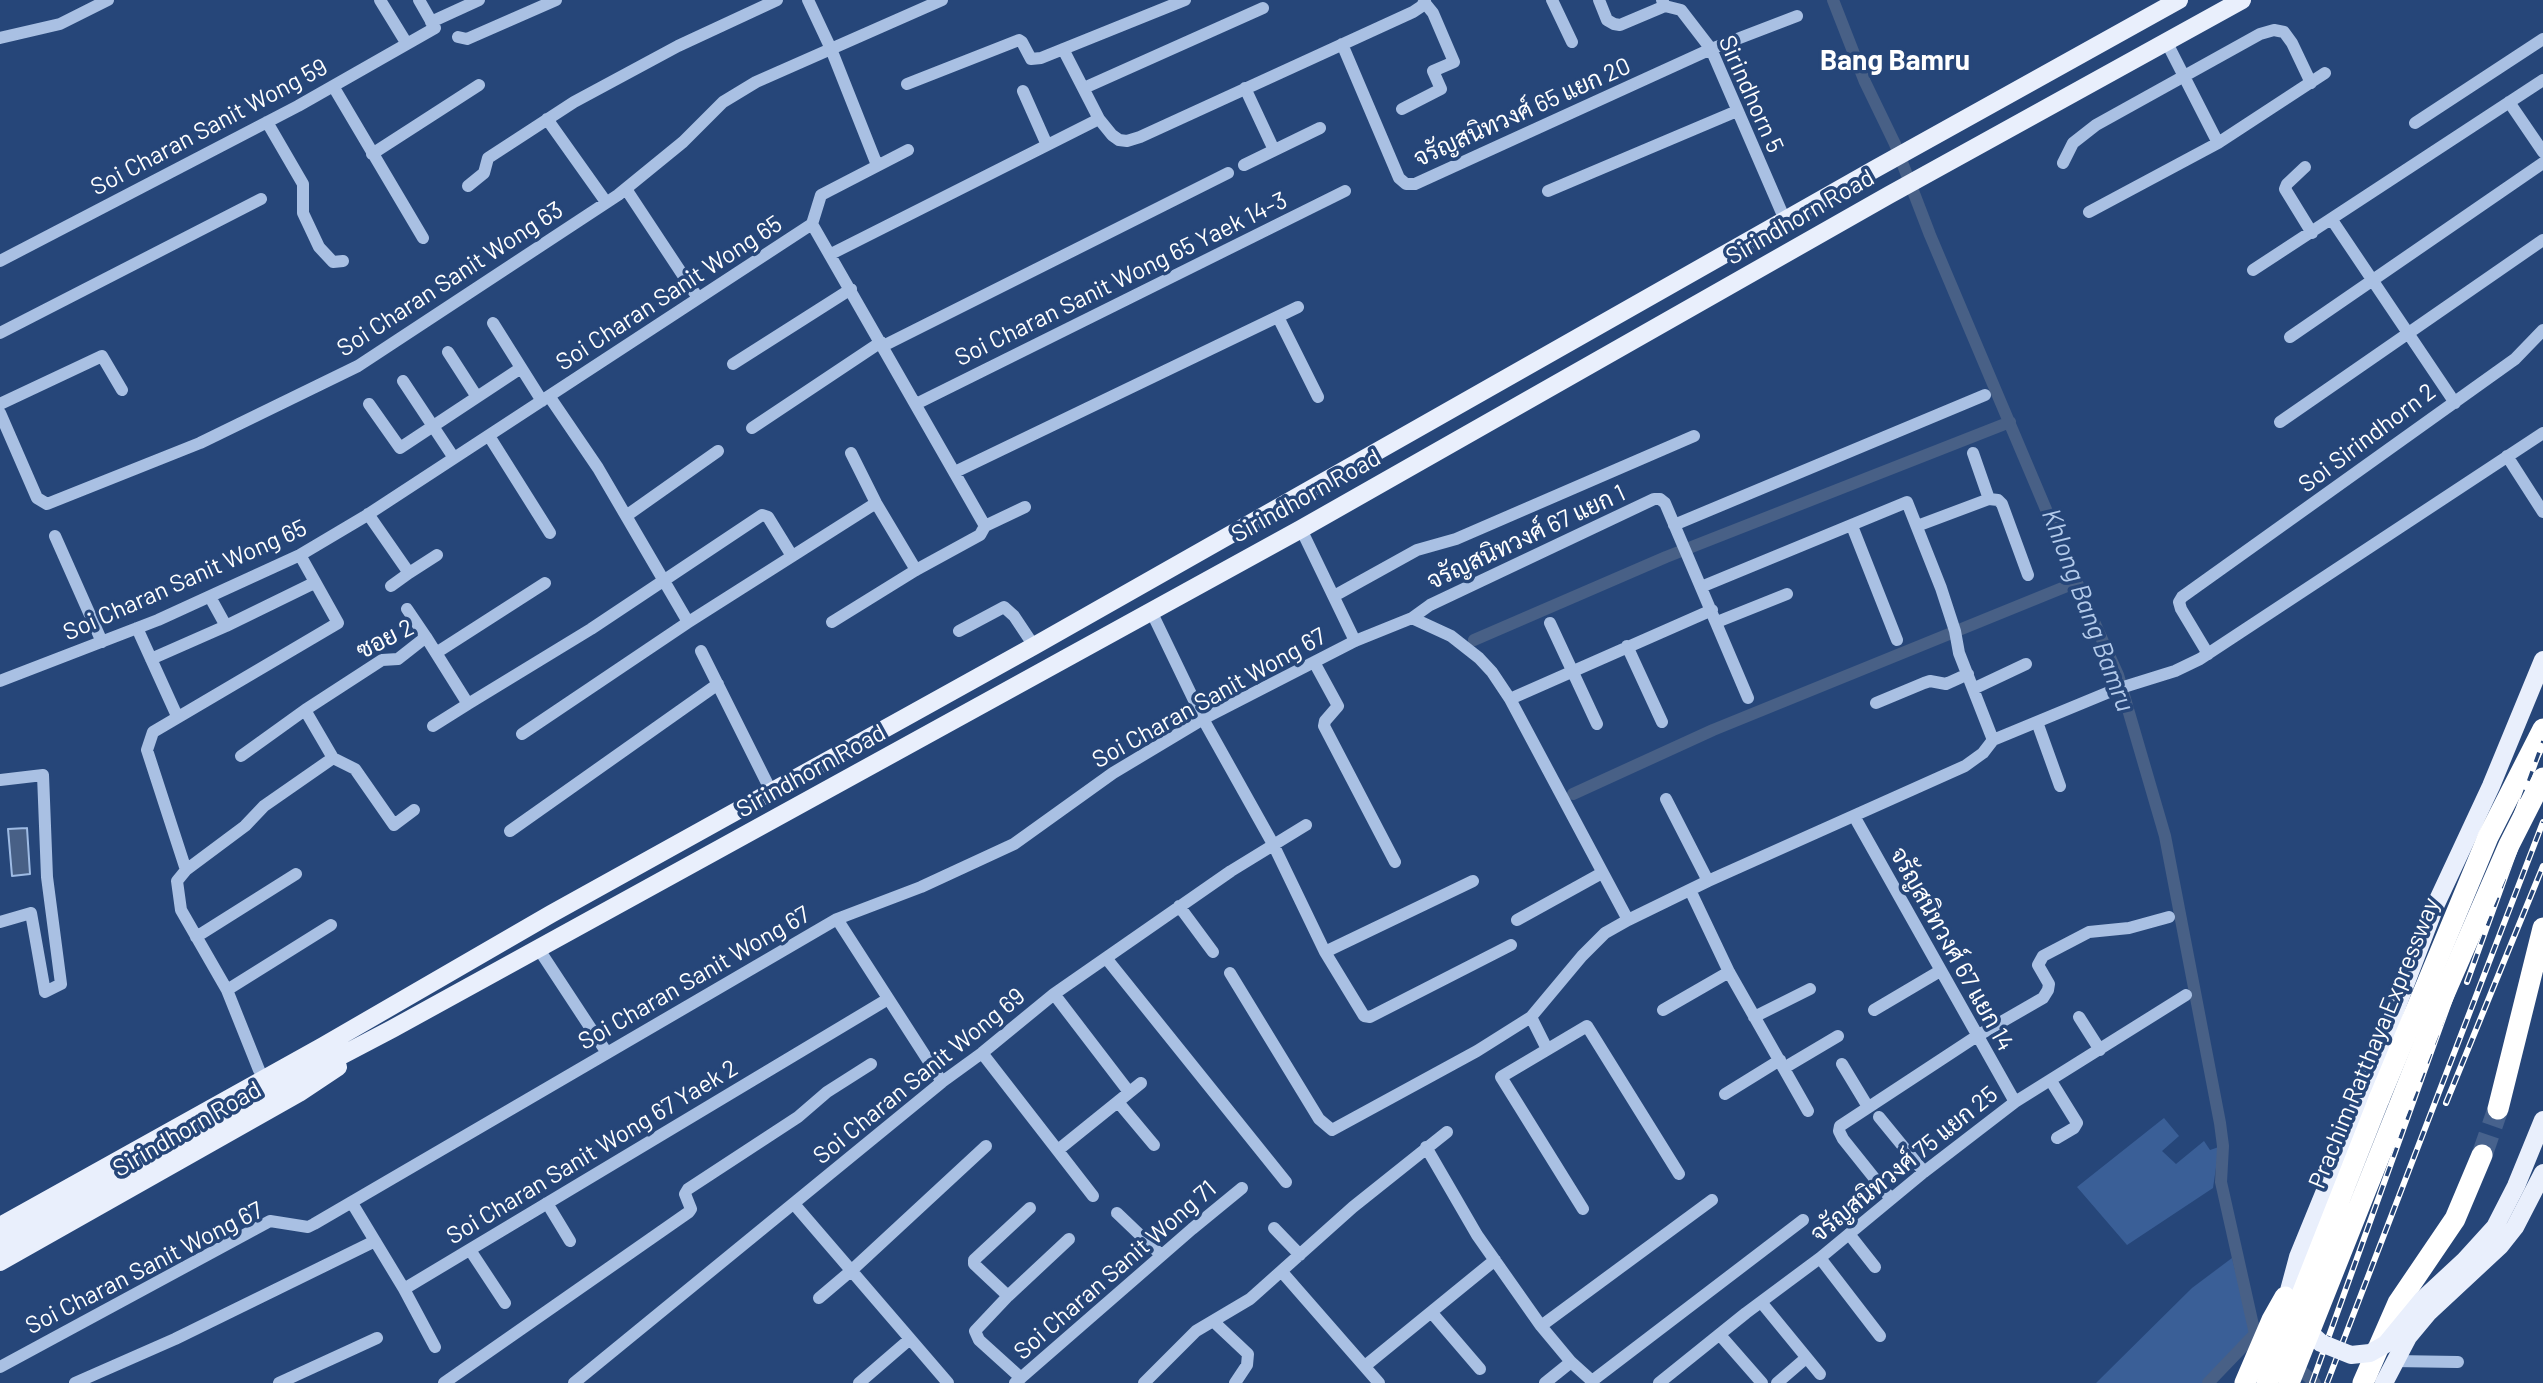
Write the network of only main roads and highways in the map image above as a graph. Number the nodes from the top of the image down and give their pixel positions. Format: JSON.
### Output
{"nodes":[{"id":1,"x":2179,"y":0,"type":"edge"},
{"id":2,"x":2242,"y":0,"type":"edge"},
{"id":3,"x":1408,"y":434,"type":"junction"},
{"id":4,"x":1388,"y":446,"type":"junction"},
{"id":5,"x":1420,"y":461,"type":"junction"},
{"id":6,"x":1400,"y":471,"type":"junction"},
{"id":7,"x":2543,"y":660,"type":"edge"},
{"id":8,"x":2543,"y":729,"type":"edge"},
{"id":9,"x":2543,"y":778,"type":"edge"},
{"id":10,"x":2491,"y":786,"type":"junction"},
{"id":11,"x":2543,"y":928,"type":"edge"},
{"id":12,"x":368,"y":1019,"type":"junction"},
{"id":13,"x":392,"y":1028,"type":"junction"},
{"id":14,"x":246,"y":1097,"type":"junction"},
{"id":15,"x":2498,"y":1109,"type":"tunnel mouth"},
{"id":16,"x":2543,"y":1120,"type":"edge"},
{"id":17,"x":2482,"y":1155,"type":"tunnel mouth"},
{"id":18,"x":2543,"y":1173,"type":"edge"},
{"id":19,"x":0,"y":1214,"type":"edge"},
{"id":20,"x":0,"y":1226,"type":"edge"},
{"id":21,"x":0,"y":1243,"type":"edge"},
{"id":22,"x":2316,"y":1244,"type":"junction"},
{"id":23,"x":0,"y":1262,"type":"edge"},
{"id":24,"x":2266,"y":1379,"type":"edge"},
{"id":25,"x":2371,"y":1382,"type":"edge"},
{"id":26,"x":2245,"y":1383,"type":"edge"},
{"id":27,"x":2289,"y":1383,"type":"edge"}],
"edges":[{"from":1,"to":3,"type":"main road","name":"Sirindhorn Road"},
{"from":2,"to":5,"type":"main road","name":"Sirindhorn Road"},
{"from":3,"to":4,"type":"main road","name":"Sirindhorn Road"},
{"from":3,"to":5,"type":"main road"},
{"from":4,"to":6,"type":"main road"},
{"from":4,"to":12,"type":"main road","name":"Sirindhorn Road"},
{"from":5,"to":6,"type":"main road","name":"Sirindhorn Road"},
{"from":6,"to":13,"type":"main road","name":"Sirindhorn Road"},
{"from":7,"to":10,"type":"main road"},
{"from":8,"to":24,"type":"highway","name":"Prachim Ratthaya Expressway","bridge":true},
{"from":9,"to":27,"type":"highway","name":"Prachim Ratthaya Expressway","bridge":true},
{"from":10,"to":22,"type":"main road","bridge":true},
{"from":10,"to":24,"type":"main road"},
{"from":11,"to":15,"type":"highway"},
{"from":12,"to":14,"type":"main road","name":"Sirindhorn Road"},
{"from":12,"to":19,"type":"main road","name":"Sirindhorn Road"},
{"from":13,"to":14,"type":"main road","name":"Sirindhorn Road"},
{"from":13,"to":23,"type":"main road","name":"Sirindhorn Road"},
{"from":14,"to":20,"type":"main road","name":"Sirindhorn Road"},
{"from":14,"to":21,"type":"main road","name":"Sirindhorn Road"},
{"from":16,"to":22,"type":"main road","bridge":true},
{"from":17,"to":25,"type":"highway"},
{"from":18,"to":25,"type":"main road"},
{"from":22,"to":26,"type":"highway"}]}
